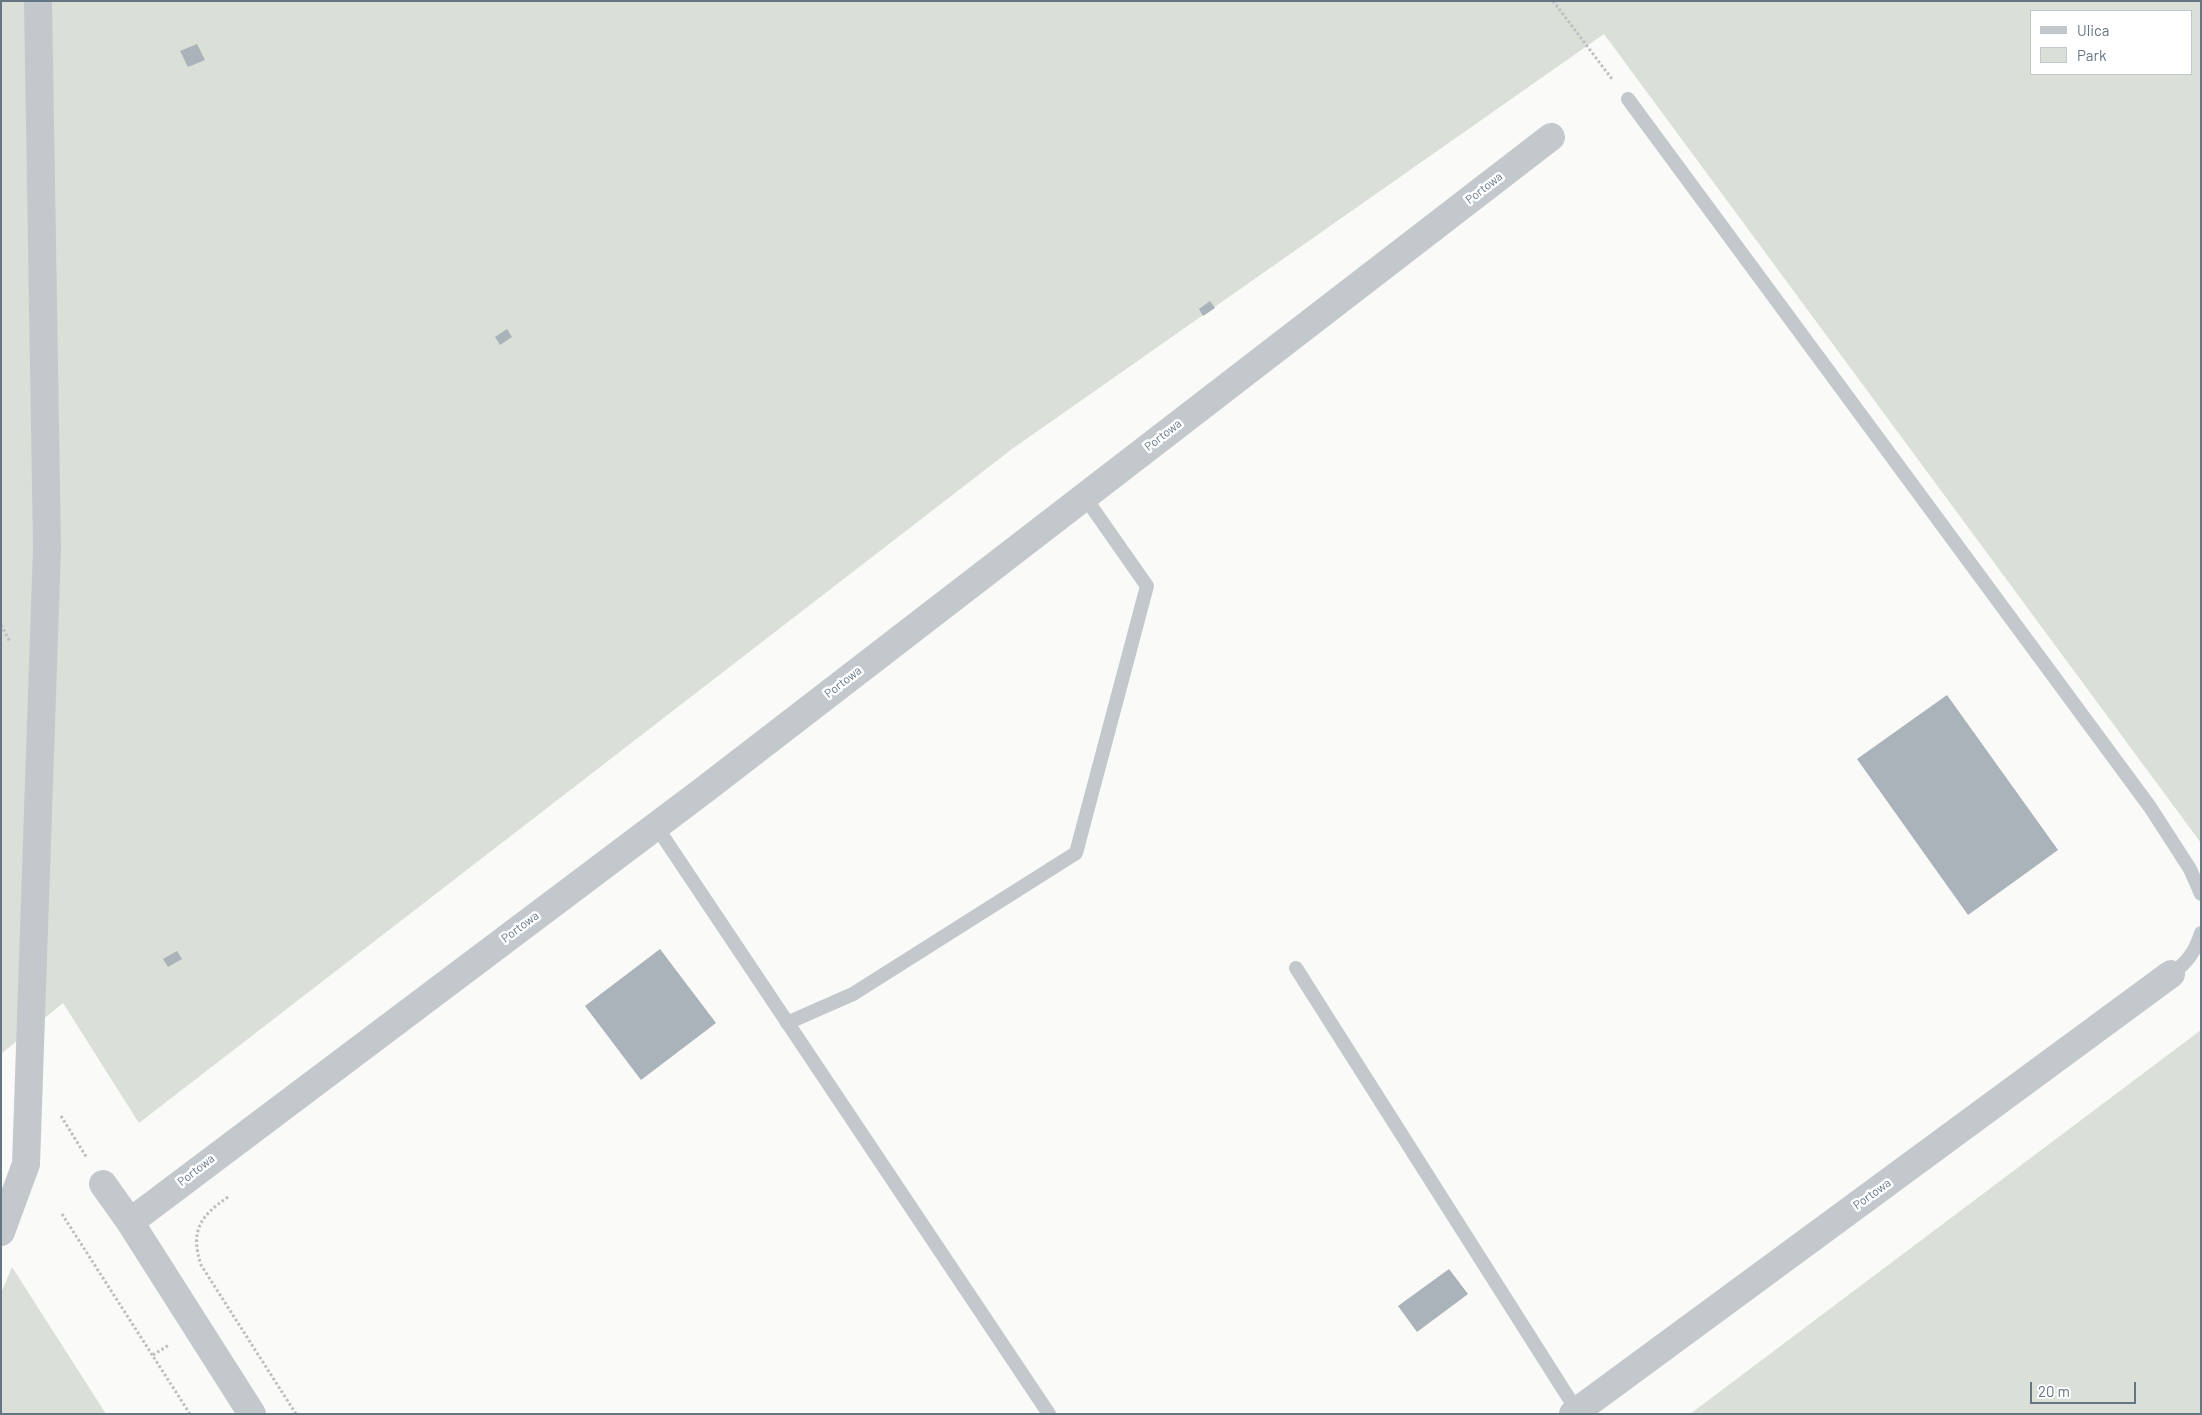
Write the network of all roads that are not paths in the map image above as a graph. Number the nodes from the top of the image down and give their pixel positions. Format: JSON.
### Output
{"nodes":[{"id":1,"x":38,"y":1,"type":"edge"},
{"id":2,"x":1628,"y":99,"type":"road end"},
{"id":3,"x":1551,"y":136,"type":"dead end"},
{"id":4,"x":1084,"y":496,"type":"junction"},
{"id":5,"x":656,"y":826,"type":"junction"},
{"id":6,"x":2201,"y":894,"type":"edge"},
{"id":7,"x":2201,"y":933,"type":"edge"},
{"id":8,"x":1296,"y":968,"type":"dead end"},
{"id":9,"x":2171,"y":974,"type":"joint"},
{"id":10,"x":788,"y":1023,"type":"junction"},
{"id":11,"x":103,"y":1184,"type":"road end"},
{"id":12,"x":130,"y":1222,"type":"junction"},
{"id":13,"x":1,"y":1232,"type":"edge"},
{"id":14,"x":1575,"y":1412,"type":"edge"},
{"id":15,"x":252,"y":1414,"type":"edge"},
{"id":16,"x":1049,"y":1414,"type":"edge"}],
"edges":[{"from":1,"to":13,"type":"street"},
{"from":2,"to":6,"type":"lane"},
{"from":3,"to":4,"type":"street","name":"Portowa"},
{"from":4,"to":5,"type":"street","name":"Portowa"},
{"from":4,"to":10,"type":"lane"},
{"from":5,"to":10,"type":"lane"},
{"from":5,"to":12,"type":"street","name":"Portowa"},
{"from":7,"to":9,"type":"lane"},
{"from":8,"to":14,"type":"lane"},
{"from":9,"to":14,"type":"street","name":"Portowa"},
{"from":10,"to":16,"type":"lane"},
{"from":11,"to":12,"type":"street"},
{"from":12,"to":15,"type":"street"}]}
